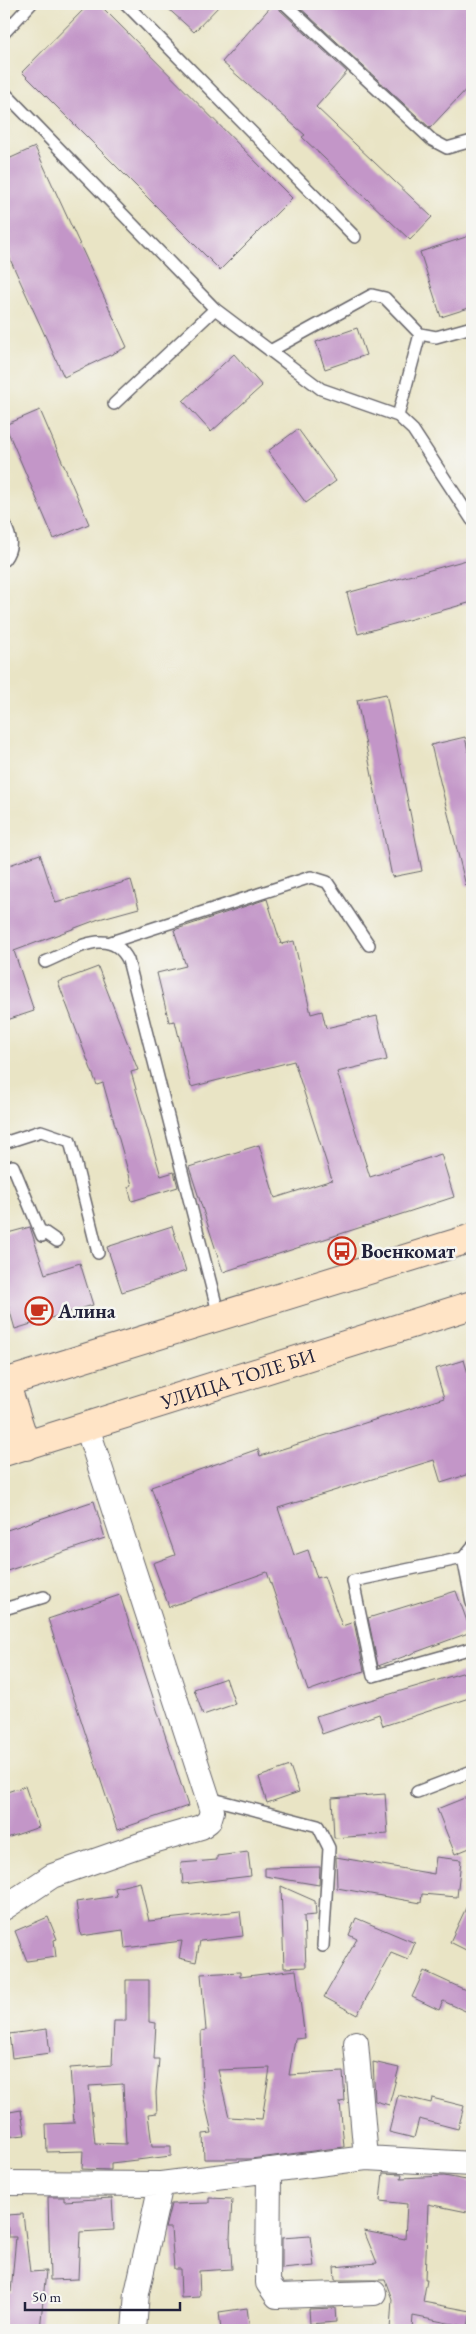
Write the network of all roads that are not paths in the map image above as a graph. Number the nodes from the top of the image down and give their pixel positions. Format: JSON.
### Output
{"nodes":[{"id":1,"x":31,"y":4,"type":"edge"},
{"id":2,"x":126,"y":4,"type":"edge"},
{"id":3,"x":286,"y":4,"type":"edge"},
{"id":4,"x":4,"y":33,"type":"edge"},
{"id":5,"x":4,"y":92,"type":"edge"},
{"id":6,"x":472,"y":140,"type":"edge"},
{"id":7,"x":354,"y":237,"type":"dead end"},
{"id":8,"x":215,"y":308,"type":"junction"},
{"id":9,"x":472,"y":327,"type":"edge"},
{"id":10,"x":420,"y":334,"type":"junction"},
{"id":11,"x":270,"y":351,"type":"junction"},
{"id":12,"x":114,"y":404,"type":"dead end"},
{"id":13,"x":398,"y":416,"type":"junction"},
{"id":14,"x":472,"y":520,"type":"edge"},
{"id":15,"x":4,"y":523,"type":"edge"},
{"id":16,"x":4,"y":560,"type":"edge"},
{"id":17,"x":111,"y":942,"type":"junction"},
{"id":18,"x":369,"y":944,"type":"dead end"},
{"id":19,"x":45,"y":962,"type":"dead end"},
{"id":20,"x":4,"y":1143,"type":"edge"},
{"id":21,"x":4,"y":1169,"type":"edge"},
{"id":22,"x":472,"y":1238,"type":"edge"},
{"id":23,"x":56,"y":1241,"type":"dead end"},
{"id":24,"x":98,"y":1253,"type":"dead end"},
{"id":25,"x":472,"y":1305,"type":"edge"},
{"id":26,"x":219,"y":1316,"type":"junction"},
{"id":27,"x":4,"y":1381,"type":"edge"},
{"id":28,"x":87,"y":1427,"type":"junction"},
{"id":29,"x":15,"y":1449,"type":"edge"},
{"id":30,"x":472,"y":1548,"type":"edge"},
{"id":31,"x":463,"y":1558,"type":"junction"},
{"id":32,"x":44,"y":1596,"type":"dead end"},
{"id":33,"x":472,"y":1603,"type":"edge"},
{"id":34,"x":4,"y":1609,"type":"edge"},
{"id":35,"x":472,"y":1648,"type":"edge"},
{"id":36,"x":472,"y":1772,"type":"edge"},
{"id":37,"x":417,"y":1792,"type":"dead end"},
{"id":38,"x":209,"y":1798,"type":"junction"},
{"id":39,"x":4,"y":1908,"type":"edge"},
{"id":40,"x":323,"y":1946,"type":"dead end"},
{"id":41,"x":356,"y":2043,"type":"dead end"},
{"id":42,"x":366,"y":2158,"type":"junction"},
{"id":43,"x":472,"y":2164,"type":"edge"},
{"id":44,"x":269,"y":2170,"type":"junction"},
{"id":45,"x":4,"y":2183,"type":"edge"},
{"id":46,"x":161,"y":2184,"type":"junction"},
{"id":47,"x":374,"y":2293,"type":"dead end"},
{"id":48,"x":134,"y":2330,"type":"edge"}],
"edges":[{"from":1,"to":4,"type":"lane"},
{"from":2,"to":7,"type":"lane"},
{"from":3,"to":6,"type":"lane"},
{"from":5,"to":8,"type":"lane"},
{"from":8,"to":11,"type":"lane"},
{"from":8,"to":12,"type":"lane"},
{"from":9,"to":10,"type":"lane"},
{"from":10,"to":11,"type":"lane"},
{"from":10,"to":13,"type":"lane"},
{"from":11,"to":13,"type":"lane"},
{"from":13,"to":14,"type":"lane"},
{"from":15,"to":16,"type":"lane"},
{"from":17,"to":18,"type":"lane"},
{"from":17,"to":19,"type":"lane"},
{"from":17,"to":26,"type":"lane"},
{"from":20,"to":24,"type":"lane"},
{"from":21,"to":23,"type":"lane"},
{"from":22,"to":26,"type":"main road"},
{"from":25,"to":28,"type":"main road","name":"УЛИЦА ТОЛЕ БИ"},
{"from":26,"to":27,"type":"main road"},
{"from":27,"to":29,"type":"main road"},
{"from":28,"to":29,"type":"main road","name":"УЛИЦА ТОЛЕ БИ"},
{"from":28,"to":38,"type":"street"},
{"from":30,"to":31,"type":"lane"},
{"from":31,"to":33,"type":"lane"},
{"from":31,"to":35,"type":"lane"},
{"from":32,"to":34,"type":"lane"},
{"from":36,"to":37,"type":"lane"},
{"from":38,"to":39,"type":"street"},
{"from":38,"to":40,"type":"lane"},
{"from":41,"to":42,"type":"street"},
{"from":42,"to":43,"type":"street"},
{"from":42,"to":44,"type":"street"},
{"from":44,"to":46,"type":"street"},
{"from":44,"to":47,"type":"street"},
{"from":45,"to":46,"type":"street"},
{"from":46,"to":48,"type":"street"}]}
